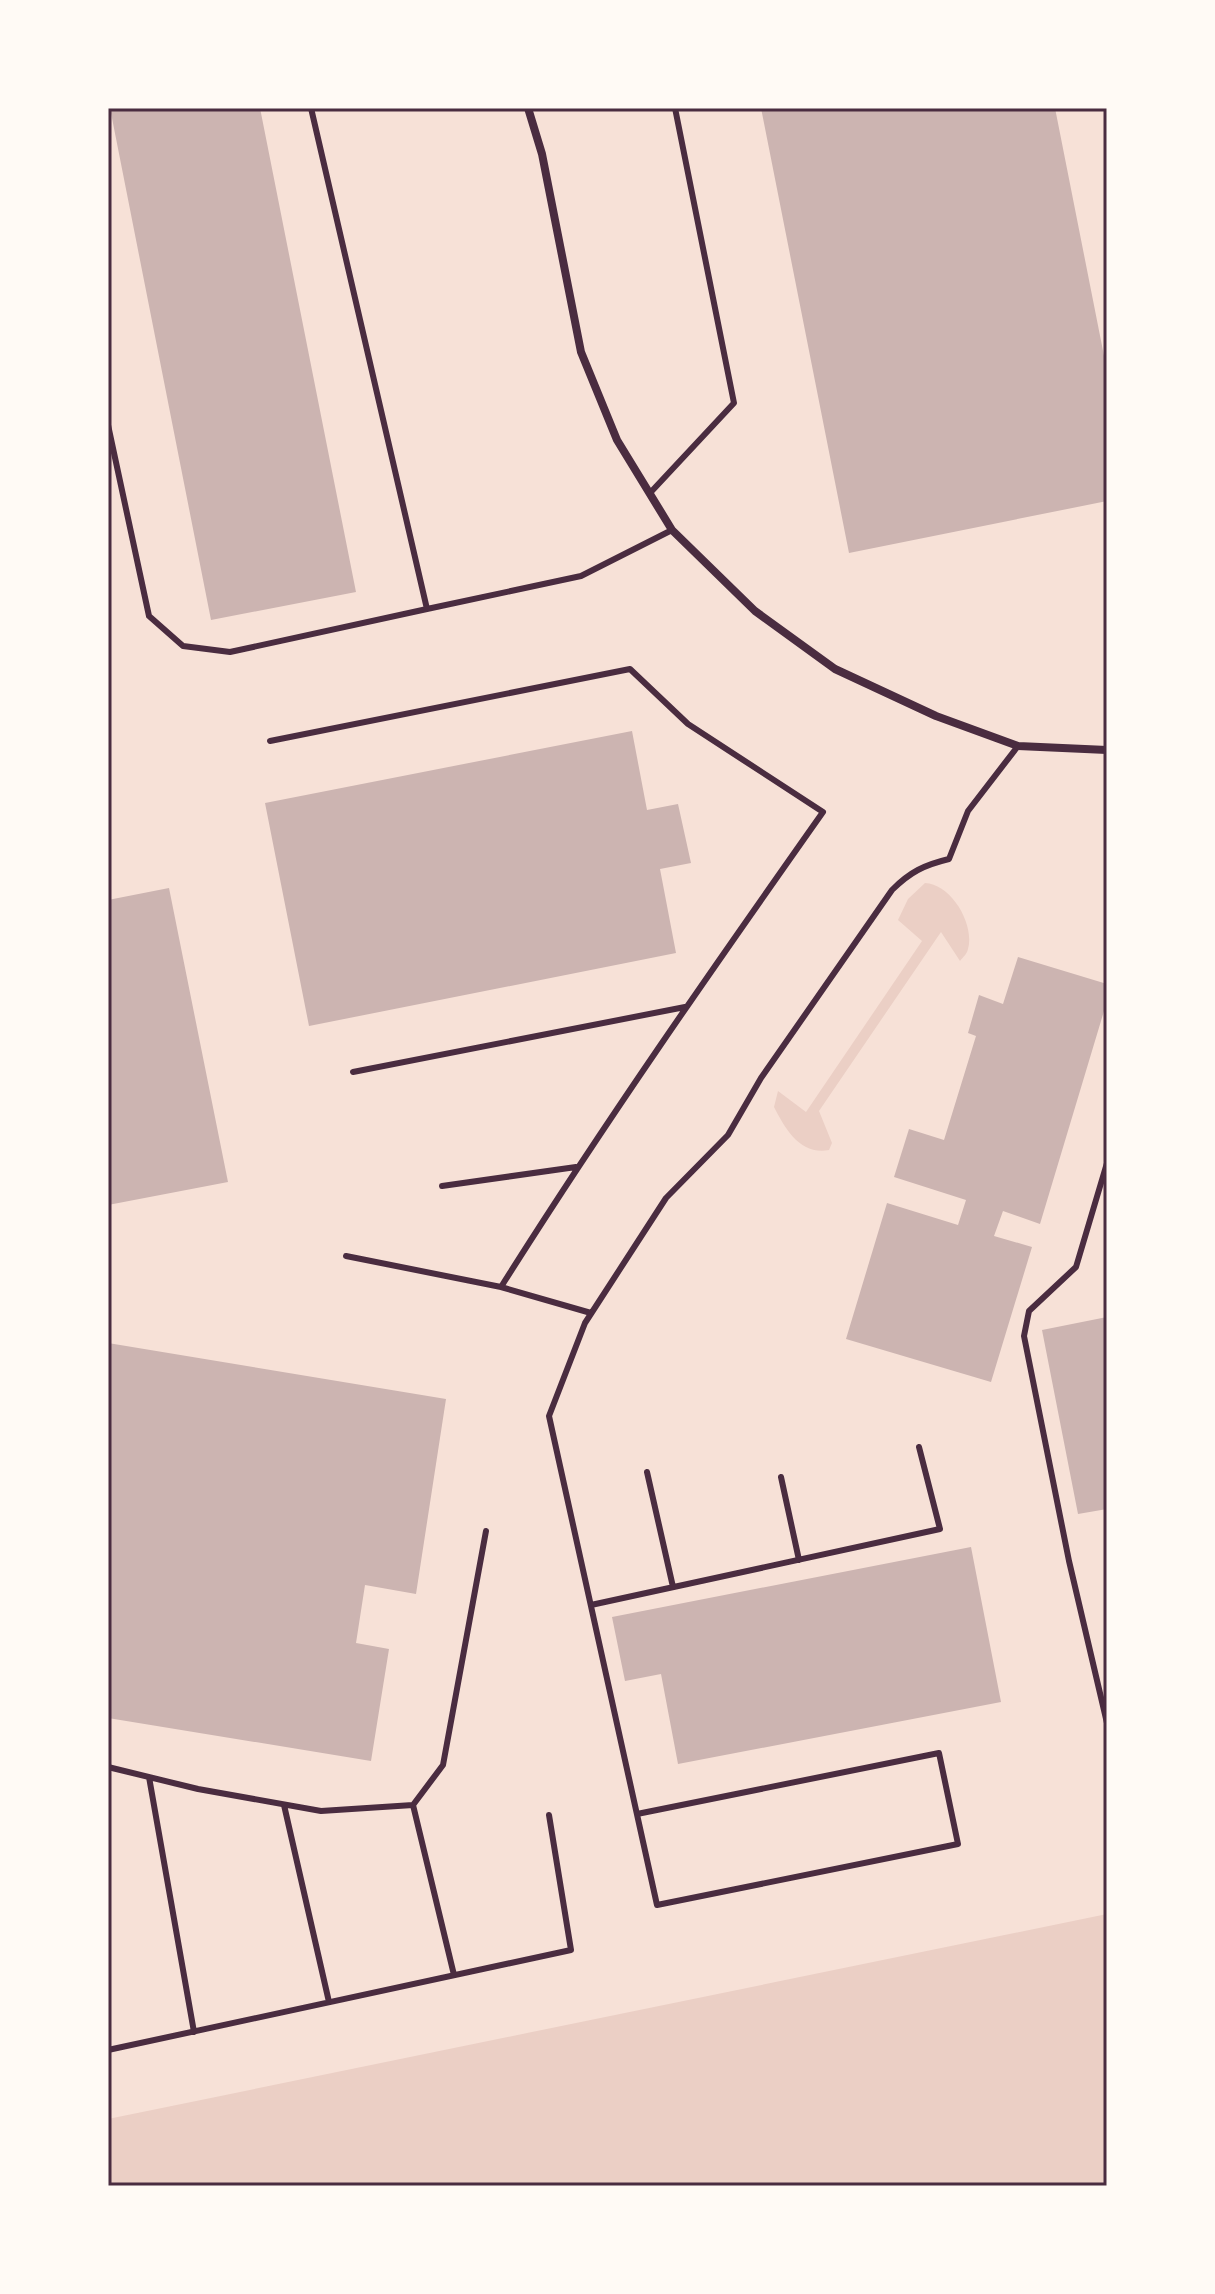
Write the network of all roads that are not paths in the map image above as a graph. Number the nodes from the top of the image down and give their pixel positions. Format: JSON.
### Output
{"nodes":[{"id":1,"x":311,"y":108,"type":"edge"},
{"id":2,"x":528,"y":108,"type":"edge"},
{"id":3,"x":675,"y":108,"type":"edge"},
{"id":4,"x":108,"y":425,"type":"edge"},
{"id":5,"x":650,"y":493,"type":"junction"},
{"id":6,"x":672,"y":530,"type":"junction"},
{"id":7,"x":427,"y":609,"type":"junction"},
{"id":8,"x":270,"y":741,"type":"dead end"},
{"id":9,"x":1018,"y":746,"type":"junction"},
{"id":10,"x":1107,"y":750,"type":"edge"},
{"id":11,"x":685,"y":1007,"type":"junction"},
{"id":12,"x":353,"y":1072,"type":"dead end"},
{"id":13,"x":1107,"y":1163,"type":"edge"},
{"id":14,"x":576,"y":1167,"type":"junction"},
{"id":15,"x":442,"y":1186,"type":"dead end"},
{"id":16,"x":346,"y":1256,"type":"dead end"},
{"id":17,"x":501,"y":1287,"type":"junction"},
{"id":18,"x":591,"y":1313,"type":"junction"},
{"id":19,"x":919,"y":1447,"type":"dead end"},
{"id":20,"x":647,"y":1472,"type":"dead end"},
{"id":21,"x":781,"y":1477,"type":"dead end"},
{"id":22,"x":486,"y":1531,"type":"dead end"},
{"id":23,"x":799,"y":1560,"type":"junction"},
{"id":24,"x":673,"y":1587,"type":"junction"},
{"id":25,"x":591,"y":1605,"type":"junction"},
{"id":26,"x":1107,"y":1723,"type":"edge"},
{"id":27,"x":108,"y":1767,"type":"edge"},
{"id":28,"x":149,"y":1777,"type":"junction"},
{"id":29,"x":284,"y":1805,"type":"junction"},
{"id":30,"x":413,"y":1805,"type":"junction"},
{"id":31,"x":637,"y":1814,"type":"junction"},
{"id":32,"x":549,"y":1815,"type":"dead end"},
{"id":33,"x":454,"y":1975,"type":"junction"},
{"id":34,"x":329,"y":2002,"type":"junction"},
{"id":35,"x":194,"y":2032,"type":"junction"},
{"id":36,"x":108,"y":2050,"type":"edge"}],
"edges":[{"from":1,"to":7,"type":"lane"},
{"from":2,"to":5,"type":"street"},
{"from":3,"to":5,"type":"lane"},
{"from":4,"to":7,"type":"lane"},
{"from":5,"to":6,"type":"street"},
{"from":6,"to":7,"type":"lane"},
{"from":6,"to":9,"type":"street"},
{"from":8,"to":11,"type":"lane"},
{"from":9,"to":10,"type":"street"},
{"from":9,"to":18,"type":"lane"},
{"from":11,"to":12,"type":"lane"},
{"from":11,"to":14,"type":"lane"},
{"from":13,"to":26,"type":"lane"},
{"from":14,"to":15,"type":"lane"},
{"from":14,"to":17,"type":"lane"},
{"from":16,"to":17,"type":"lane"},
{"from":17,"to":18,"type":"lane"},
{"from":18,"to":25,"type":"lane"},
{"from":19,"to":23,"type":"lane"},
{"from":20,"to":24,"type":"lane"},
{"from":21,"to":23,"type":"lane"},
{"from":22,"to":30,"type":"lane"},
{"from":23,"to":24,"type":"lane"},
{"from":24,"to":25,"type":"lane"},
{"from":25,"to":31,"type":"lane"},
{"from":27,"to":28,"type":"lane"},
{"from":28,"to":29,"type":"lane"},
{"from":28,"to":35,"type":"lane"},
{"from":29,"to":30,"type":"lane"},
{"from":29,"to":34,"type":"lane"},
{"from":30,"to":33,"type":"lane"},
{"from":31,"to":31,"type":"lane"},
{"from":32,"to":33,"type":"lane"},
{"from":33,"to":34,"type":"lane"},
{"from":34,"to":35,"type":"lane"},
{"from":35,"to":36,"type":"lane"}]}
